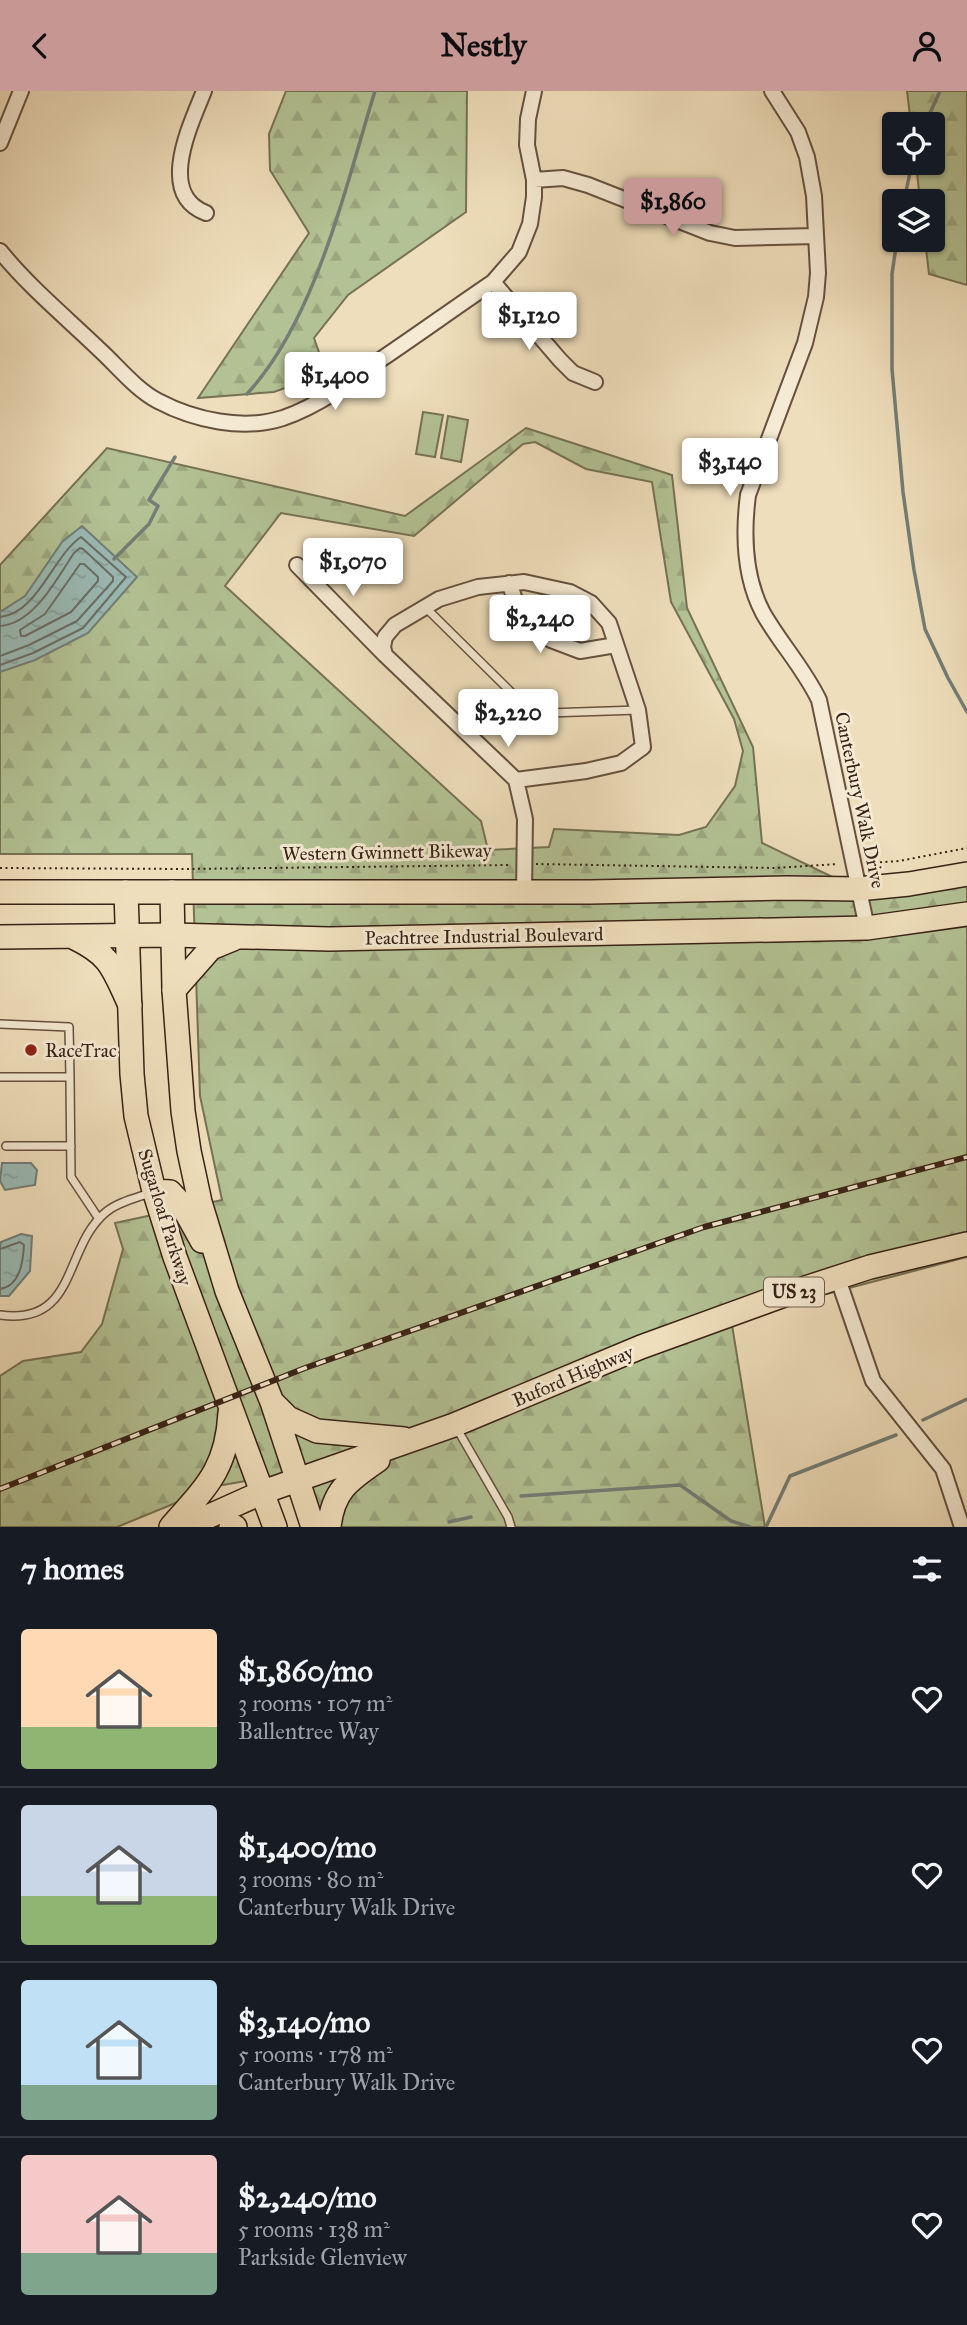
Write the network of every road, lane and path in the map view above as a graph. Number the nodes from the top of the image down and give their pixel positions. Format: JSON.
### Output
{"nodes":[{"id":1,"x":21,"y":91,"type":"edge"},
{"id":2,"x":204,"y":91,"type":"edge"},
{"id":3,"x":534,"y":91,"type":"edge"},
{"id":4,"x":772,"y":91,"type":"edge"},
{"id":5,"x":0,"y":143,"type":"edge"},
{"id":6,"x":534,"y":180,"type":"junction"},
{"id":7,"x":206,"y":213,"type":"dead end"},
{"id":8,"x":816,"y":236,"type":"junction"},
{"id":9,"x":0,"y":251,"type":"edge"},
{"id":10,"x":493,"y":282,"type":"junction"},
{"id":11,"x":595,"y":382,"type":"dead end"},
{"id":12,"x":297,"y":565,"type":"dead end"},
{"id":13,"x":509,"y":583,"type":"junction"},
{"id":14,"x":425,"y":607,"type":"junction"},
{"id":15,"x":616,"y":645,"type":"junction"},
{"id":16,"x":385,"y":655,"type":"junction"},
{"id":17,"x":638,"y":710,"type":"junction"},
{"id":18,"x":516,"y":781,"type":"junction"},
{"id":19,"x":967,"y":848,"type":"edge"},
{"id":20,"x":524,"y":864,"type":"junction"},
{"id":21,"x":853,"y":864,"type":"junction"},
{"id":22,"x":0,"y":868,"type":"edge"},
{"id":23,"x":967,"y":874,"type":"edge"},
{"id":24,"x":858,"y":889,"type":"junction"},
{"id":25,"x":0,"y":892,"type":"edge"},
{"id":26,"x":126,"y":892,"type":"junction"},
{"id":27,"x":172,"y":892,"type":"junction"},
{"id":28,"x":524,"y":892,"type":"junction"},
{"id":29,"x":967,"y":914,"type":"edge"},
{"id":30,"x":867,"y":928,"type":"junction"},
{"id":31,"x":172,"y":935,"type":"junction"},
{"id":32,"x":128,"y":936,"type":"junction"},
{"id":33,"x":0,"y":937,"type":"edge"},
{"id":34,"x":72,"y":937,"type":"junction"},
{"id":35,"x":237,"y":937,"type":"junction"},
{"id":36,"x":174,"y":990,"type":"junction"},
{"id":37,"x":130,"y":1005,"type":"junction"},
{"id":38,"x":0,"y":1024,"type":"edge"},
{"id":39,"x":0,"y":1077,"type":"edge"},
{"id":40,"x":70,"y":1077,"type":"junction"},
{"id":41,"x":6,"y":1146,"type":"dead end"},
{"id":42,"x":71,"y":1146,"type":"junction"},
{"id":43,"x":154,"y":1191,"type":"junction"},
{"id":44,"x":99,"y":1219,"type":"junction"},
{"id":45,"x":967,"y":1244,"type":"edge"},
{"id":46,"x":838,"y":1279,"type":"junction"},
{"id":47,"x":227,"y":1291,"type":"junction"},
{"id":48,"x":0,"y":1315,"type":"edge"},
{"id":49,"x":272,"y":1402,"type":"junction"},
{"id":50,"x":231,"y":1406,"type":"junction"},
{"id":51,"x":454,"y":1425,"type":"junction"},
{"id":52,"x":407,"y":1441,"type":"junction"},
{"id":53,"x":297,"y":1480,"type":"junction"},
{"id":54,"x":263,"y":1492,"type":"junction"},
{"id":55,"x":171,"y":1527,"type":"edge"},
{"id":56,"x":185,"y":1527,"type":"edge"},
{"id":57,"x":275,"y":1527,"type":"edge"},
{"id":58,"x":313,"y":1527,"type":"edge"},
{"id":59,"x":329,"y":1527,"type":"edge"},
{"id":60,"x":511,"y":1527,"type":"edge"},
{"id":61,"x":962,"y":1527,"type":"edge"}],
"edges":[{"from":1,"to":5,"type":"street"},
{"from":2,"to":7,"type":"street"},
{"from":3,"to":6,"type":"street"},
{"from":4,"to":8,"type":"street","name":"Canterbury Walk Drive"},
{"from":6,"to":8,"type":"street"},
{"from":6,"to":10,"type":"street"},
{"from":8,"to":21,"type":"street","name":"Canterbury Walk Drive"},
{"from":9,"to":10,"type":"street"},
{"from":10,"to":11,"type":"street"},
{"from":12,"to":16,"type":"street"},
{"from":13,"to":14,"type":"street"},
{"from":13,"to":15,"type":"street"},
{"from":13,"to":15,"type":"street"},
{"from":14,"to":16,"type":"street"},
{"from":14,"to":17,"type":"lane"},
{"from":15,"to":17,"type":"street"},
{"from":16,"to":18,"type":"street"},
{"from":17,"to":18,"type":"street"},
{"from":18,"to":20,"type":"street"},
{"from":19,"to":21,"type":"path","name":"Western Gwinnett Bikeway"},
{"from":20,"to":21,"type":"path","name":"Western Gwinnett Bikeway"},
{"from":20,"to":22,"type":"path","name":"Western Gwinnett Bikeway"},
{"from":20,"to":28,"type":"street"},
{"from":21,"to":24,"type":"street","name":"Canterbury Walk Drive"},
{"from":23,"to":24,"type":"main road"},
{"from":24,"to":28,"type":"main road"},
{"from":24,"to":30,"type":"street","name":"Canterbury Walk Drive"},
{"from":25,"to":26,"type":"main road"},
{"from":26,"to":27,"type":"main road"},
{"from":26,"to":32,"type":"main road","name":"Sugarloaf Parkway"},
{"from":27,"to":28,"type":"main road"},
{"from":27,"to":31,"type":"main road","name":"Sugarloaf Parkway"},
{"from":29,"to":30,"type":"main road","name":"Peachtree Industrial Boulevard"},
{"from":30,"to":35,"type":"main road","name":"Peachtree Industrial Boulevard"},
{"from":31,"to":32,"type":"main road","name":"Peachtree Industrial Boulevard"},
{"from":31,"to":35,"type":"main road","name":"Peachtree Industrial Boulevard"},
{"from":31,"to":36,"type":"main road","name":"Sugarloaf Parkway"},
{"from":32,"to":34,"type":"main road","name":"Peachtree Industrial Boulevard"},
{"from":32,"to":37,"type":"main road","name":"Sugarloaf Parkway"},
{"from":33,"to":34,"type":"main road","name":"Peachtree Industrial Boulevard"},
{"from":34,"to":37,"type":"main road"},
{"from":35,"to":36,"type":"main road"},
{"from":36,"to":47,"type":"main road","name":"Sugarloaf Parkway"},
{"from":37,"to":43,"type":"main road","name":"Sugarloaf Parkway"},
{"from":38,"to":40,"type":"lane"},
{"from":39,"to":40,"type":"lane"},
{"from":40,"to":42,"type":"lane"},
{"from":41,"to":42,"type":"lane"},
{"from":42,"to":44,"type":"lane"},
{"from":43,"to":44,"type":"lane"},
{"from":43,"to":47,"type":"main road"},
{"from":43,"to":50,"type":"main road","name":"Sugarloaf Parkway"},
{"from":44,"to":48,"type":"lane"},
{"from":45,"to":46,"type":"main road","name":"Buford Highway","number":"US 23"},
{"from":46,"to":51,"type":"main road","name":"Buford Highway","number":"US 23"},
{"from":46,"to":61,"type":"street"},
{"from":47,"to":49,"type":"main road","name":"Sugarloaf Parkway"},
{"from":49,"to":52,"type":"main road"},
{"from":49,"to":53,"type":"main road","name":"Sugarloaf Parkway"},
{"from":50,"to":54,"type":"main road","name":"Sugarloaf Parkway"},
{"from":50,"to":55,"type":"main road"},
{"from":51,"to":52,"type":"main road","name":"Buford Highway","number":"US 23"},
{"from":51,"to":60,"type":"lane"},
{"from":52,"to":53,"type":"main road","name":"Buford Highway","number":"US 23"},
{"from":52,"to":59,"type":"main road"},
{"from":53,"to":54,"type":"main road","name":"Buford Highway","number":"US 23"},
{"from":53,"to":58,"type":"main road","name":"Sugarloaf Parkway"},
{"from":54,"to":56,"type":"main road","name":"Buford Highway","number":"US 23"},
{"from":54,"to":57,"type":"main road","name":"Sugarloaf Parkway"}]}
